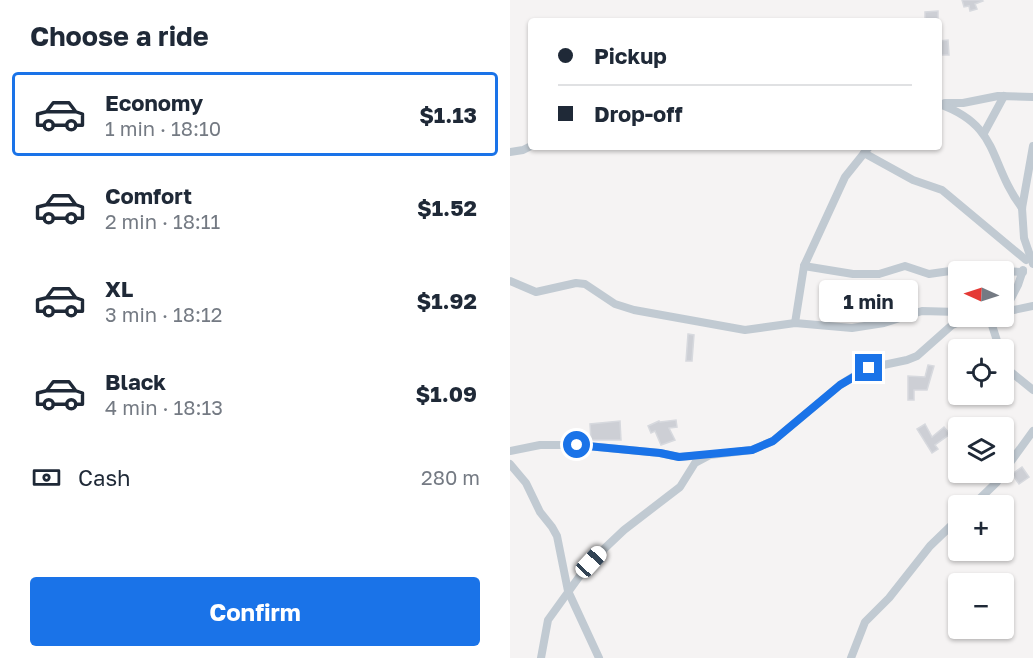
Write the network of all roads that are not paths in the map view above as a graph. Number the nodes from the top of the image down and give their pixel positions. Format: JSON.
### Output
{"nodes":[{"id":1,"x":1004,"y":96,"type":"junction"},
{"id":2,"x":1033,"y":97,"type":"edge"},
{"id":3,"x":942,"y":104,"type":"edge"},
{"id":4,"x":942,"y":105,"type":"edge"},
{"id":5,"x":984,"y":133,"type":"junction"},
{"id":6,"x":1033,"y":146,"type":"edge"},
{"id":7,"x":528,"y":148,"type":"edge"},
{"id":8,"x":866,"y":150,"type":"edge"},
{"id":9,"x":510,"y":152,"type":"edge"},
{"id":10,"x":1029,"y":185,"type":"edge"},
{"id":11,"x":1022,"y":208,"type":"junction"},
{"id":12,"x":1029,"y":262,"type":"edge"},
{"id":13,"x":804,"y":266,"type":"junction"},
{"id":14,"x":1023,"y":272,"type":"junction"},
{"id":15,"x":510,"y":281,"type":"edge"},
{"id":16,"x":1014,"y":293,"type":"edge"},
{"id":17,"x":1033,"y":306,"type":"edge"},
{"id":18,"x":1014,"y":310,"type":"edge"},
{"id":19,"x":948,"y":312,"type":"edge"},
{"id":20,"x":795,"y":323,"type":"junction"},
{"id":21,"x":950,"y":327,"type":"edge"},
{"id":22,"x":1014,"y":374,"type":"edge"},
{"id":23,"x":1033,"y":390,"type":"edge"},
{"id":24,"x":1033,"y":431,"type":"edge"},
{"id":25,"x":510,"y":451,"type":"edge"},
{"id":26,"x":710,"y":455,"type":"junction"},
{"id":27,"x":1014,"y":457,"type":"edge"},
{"id":28,"x":510,"y":465,"type":"edge"},
{"id":29,"x":995,"y":483,"type":"edge"},
{"id":30,"x":984,"y":495,"type":"edge"},
{"id":31,"x":948,"y":529,"type":"edge"},
{"id":32,"x":568,"y":591,"type":"junction"},
{"id":33,"x":541,"y":658,"type":"edge"},
{"id":34,"x":599,"y":658,"type":"edge"},
{"id":35,"x":851,"y":658,"type":"edge"}],
"edges":[{"from":1,"to":2,"type":"street"},
{"from":1,"to":3,"type":"street"},
{"from":1,"to":5,"type":"street"},
{"from":4,"to":5,"type":"street"},
{"from":5,"to":11,"type":"street"},
{"from":6,"to":10,"type":"street"},
{"from":7,"to":9,"type":"street"},
{"from":8,"to":12,"type":"street"},
{"from":8,"to":13,"type":"street"},
{"from":10,"to":11,"type":"street"},
{"from":11,"to":12,"type":"street"},
{"from":12,"to":14,"type":"street"},
{"from":13,"to":14,"type":"street"},
{"from":13,"to":20,"type":"street"},
{"from":14,"to":16,"type":"street"},
{"from":15,"to":20,"type":"street"},
{"from":17,"to":18,"type":"street"},
{"from":19,"to":20,"type":"street"},
{"from":21,"to":26,"type":"street"},
{"from":22,"to":23,"type":"street"},
{"from":24,"to":27,"type":"street"},
{"from":25,"to":26,"type":"street"},
{"from":26,"to":32,"type":"street"},
{"from":28,"to":32,"type":"street"},
{"from":29,"to":30,"type":"street"},
{"from":31,"to":35,"type":"street"},
{"from":32,"to":33,"type":"street"},
{"from":32,"to":34,"type":"street"}]}
